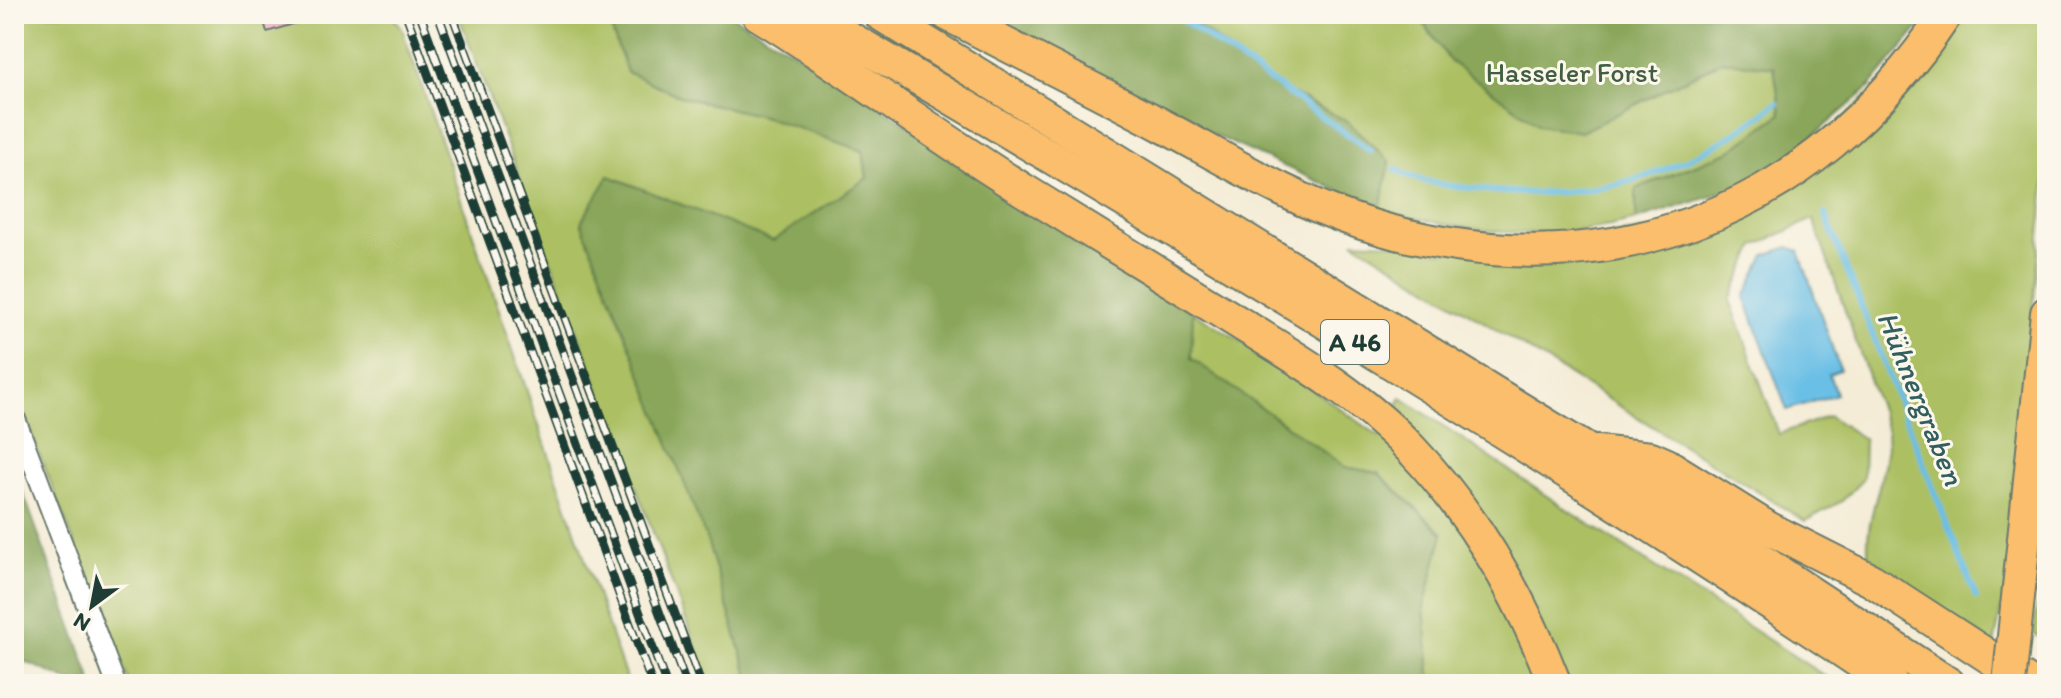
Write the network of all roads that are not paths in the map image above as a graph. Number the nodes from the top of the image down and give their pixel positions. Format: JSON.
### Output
{"nodes":[{"id":1,"x":758,"y":14,"type":"edge"},
{"id":2,"x":809,"y":14,"type":"edge"},
{"id":3,"x":880,"y":14,"type":"edge"},
{"id":4,"x":947,"y":14,"type":"edge"},
{"id":5,"x":1946,"y":14,"type":"edge"},
{"id":6,"x":2047,"y":313,"type":"edge"},
{"id":7,"x":14,"y":414,"type":"edge"},
{"id":8,"x":1589,"y":451,"type":"junction"},
{"id":9,"x":116,"y":684,"type":"edge"},
{"id":10,"x":1555,"y":684,"type":"edge"},
{"id":11,"x":1892,"y":684,"type":"edge"},
{"id":12,"x":1949,"y":684,"type":"edge"},
{"id":13,"x":2009,"y":684,"type":"edge"},
{"id":14,"x":2031,"y":684,"type":"edge"}],
"edges":[{"from":1,"to":10,"type":"highway"},
{"from":2,"to":11,"type":"highway","number":"A 46"},
{"from":3,"to":8,"type":"highway","number":"A 46"},
{"from":4,"to":5,"type":"highway"},
{"from":6,"to":13,"type":"highway","bridge":true},
{"from":7,"to":9,"type":"street"},
{"from":8,"to":12,"type":"highway","number":"A 46"},
{"from":8,"to":14,"type":"highway"}]}
